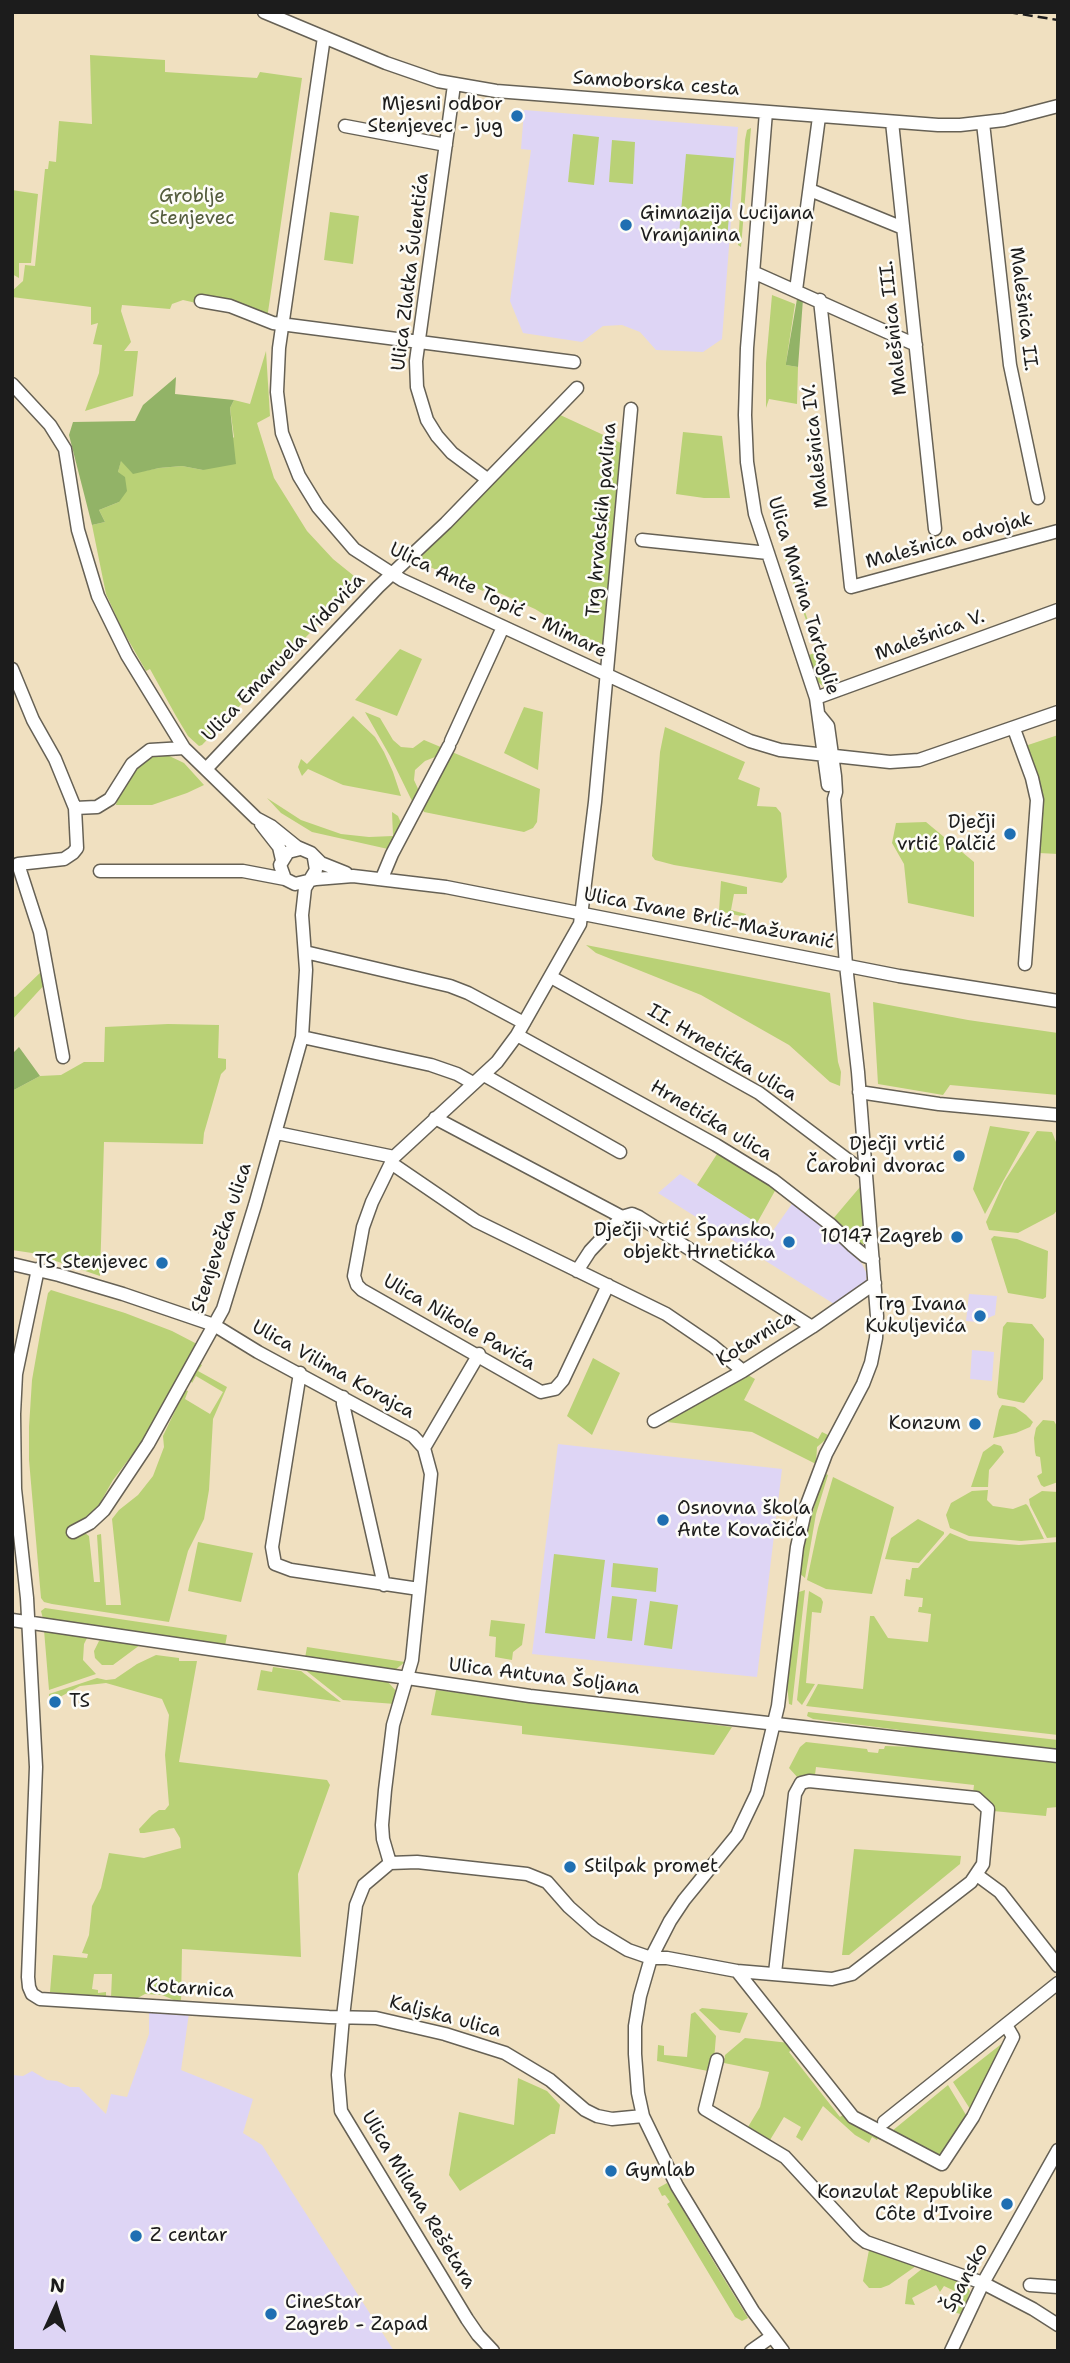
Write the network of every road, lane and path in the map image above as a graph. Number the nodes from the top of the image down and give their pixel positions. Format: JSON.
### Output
{"nodes":[{"id":1,"x":264,"y":12,"type":"edge"},
{"id":2,"x":324,"y":37,"type":"junction"},
{"id":3,"x":454,"y":85,"type":"junction"},
{"id":4,"x":1058,"y":106,"type":"edge"},
{"id":5,"x":766,"y":112,"type":"junction"},
{"id":6,"x":819,"y":117,"type":"junction"},
{"id":7,"x":892,"y":122,"type":"junction"},
{"id":8,"x":983,"y":123,"type":"junction"},
{"id":9,"x":345,"y":126,"type":"dead end"},
{"id":10,"x":446,"y":145,"type":"junction"},
{"id":11,"x":810,"y":190,"type":"junction"},
{"id":12,"x":902,"y":228,"type":"junction"},
{"id":13,"x":753,"y":272,"type":"junction"},
{"id":14,"x":796,"y":290,"type":"junction"},
{"id":15,"x":820,"y":300,"type":"junction"},
{"id":16,"x":201,"y":301,"type":"dead end"},
{"id":17,"x":283,"y":324,"type":"junction"},
{"id":18,"x":419,"y":342,"type":"junction"},
{"id":19,"x":916,"y":345,"type":"junction"},
{"id":20,"x":574,"y":362,"type":"dead end"},
{"id":21,"x":12,"y":384,"type":"edge"},
{"id":22,"x":578,"y":388,"type":"dead end"},
{"id":23,"x":631,"y":409,"type":"dead end"},
{"id":24,"x":487,"y":479,"type":"junction"},
{"id":25,"x":1038,"y":498,"type":"dead end"},
{"id":26,"x":935,"y":530,"type":"dead end"},
{"id":27,"x":1058,"y":531,"type":"edge"},
{"id":28,"x":642,"y":540,"type":"dead end"},
{"id":29,"x":768,"y":553,"type":"junction"},
{"id":30,"x":391,"y":574,"type":"junction"},
{"id":31,"x":851,"y":587,"type":"joint"},
{"id":32,"x":1058,"y":610,"type":"edge"},
{"id":33,"x":503,"y":628,"type":"junction"},
{"id":34,"x":12,"y":669,"type":"edge"},
{"id":35,"x":607,"y":676,"type":"junction"},
{"id":36,"x":816,"y":698,"type":"junction"},
{"id":37,"x":1058,"y":712,"type":"edge"},
{"id":38,"x":1014,"y":729,"type":"junction"},
{"id":39,"x":184,"y":748,"type":"junction"},
{"id":40,"x":829,"y":757,"type":"junction"},
{"id":41,"x":206,"y":769,"type":"junction"},
{"id":42,"x":75,"y":808,"type":"junction"},
{"id":43,"x":256,"y":818,"type":"junction"},
{"id":44,"x":300,"y":849,"type":"junction"},
{"id":45,"x":314,"y":858,"type":"junction"},
{"id":46,"x":282,"y":860,"type":"junction"},
{"id":47,"x":100,"y":871,"type":"dead end"},
{"id":48,"x":243,"y":871,"type":"junction"},
{"id":49,"x":353,"y":876,"type":"junction"},
{"id":50,"x":382,"y":878,"type":"junction"},
{"id":51,"x":287,"y":881,"type":"junction"},
{"id":52,"x":309,"y":881,"type":"junction"},
{"id":53,"x":582,"y":913,"type":"junction"},
{"id":54,"x":302,"y":915,"type":"junction"},
{"id":55,"x":305,"y":952,"type":"junction"},
{"id":56,"x":1025,"y":964,"type":"dead end"},
{"id":57,"x":846,"y":965,"type":"junction"},
{"id":58,"x":551,"y":977,"type":"junction"},
{"id":59,"x":1058,"y":1001,"type":"edge"},
{"id":60,"x":524,"y":1023,"type":"junction"},
{"id":61,"x":517,"y":1035,"type":"junction"},
{"id":62,"x":302,"y":1037,"type":"junction"},
{"id":63,"x":63,"y":1057,"type":"dead end"},
{"id":64,"x":484,"y":1075,"type":"junction"},
{"id":65,"x":473,"y":1083,"type":"junction"},
{"id":66,"x":859,"y":1092,"type":"junction"},
{"id":67,"x":1058,"y":1115,"type":"edge"},
{"id":68,"x":435,"y":1118,"type":"junction"},
{"id":69,"x":276,"y":1133,"type":"junction"},
{"id":70,"x":620,"y":1152,"type":"dead end"},
{"id":71,"x":393,"y":1160,"type":"junction"},
{"id":72,"x":865,"y":1173,"type":"junction"},
{"id":73,"x":622,"y":1217,"type":"junction"},
{"id":74,"x":873,"y":1259,"type":"junction"},
{"id":75,"x":12,"y":1265,"type":"edge"},
{"id":76,"x":38,"y":1269,"type":"junction"},
{"id":77,"x":577,"y":1271,"type":"junction"},
{"id":78,"x":875,"y":1283,"type":"junction"},
{"id":79,"x":608,"y":1285,"type":"junction"},
{"id":80,"x":214,"y":1325,"type":"junction"},
{"id":81,"x":812,"y":1327,"type":"junction"},
{"id":82,"x":479,"y":1354,"type":"junction"},
{"id":83,"x":743,"y":1371,"type":"junction"},
{"id":84,"x":300,"y":1373,"type":"junction"},
{"id":85,"x":343,"y":1397,"type":"junction"},
{"id":86,"x":14,"y":1414,"type":"edge"},
{"id":87,"x":654,"y":1421,"type":"dead end"},
{"id":88,"x":424,"y":1448,"type":"junction"},
{"id":89,"x":73,"y":1532,"type":"dead end"},
{"id":90,"x":384,"y":1585,"type":"junction"},
{"id":91,"x":419,"y":1589,"type":"junction"},
{"id":92,"x":12,"y":1620,"type":"edge"},
{"id":93,"x":28,"y":1622,"type":"junction"},
{"id":94,"x":407,"y":1679,"type":"junction"},
{"id":95,"x":773,"y":1724,"type":"junction"},
{"id":96,"x":1058,"y":1756,"type":"edge"},
{"id":97,"x":390,"y":1863,"type":"junction"},
{"id":98,"x":977,"y":1875,"type":"junction"},
{"id":99,"x":651,"y":1958,"type":"junction"},
{"id":100,"x":1058,"y":1966,"type":"edge"},
{"id":101,"x":737,"y":1972,"type":"junction"},
{"id":102,"x":775,"y":1973,"type":"junction"},
{"id":103,"x":1058,"y":1983,"type":"edge"},
{"id":104,"x":343,"y":2017,"type":"junction"},
{"id":105,"x":1006,"y":2025,"type":"junction"},
{"id":106,"x":717,"y":2060,"type":"dead end"},
{"id":107,"x":643,"y":2116,"type":"junction"},
{"id":108,"x":884,"y":2122,"type":"dead end"},
{"id":109,"x":1058,"y":2150,"type":"edge"},
{"id":110,"x":983,"y":2283,"type":"junction"},
{"id":111,"x":1030,"y":2285,"type":"dead end"},
{"id":112,"x":1058,"y":2287,"type":"edge"},
{"id":113,"x":1058,"y":2325,"type":"edge"},
{"id":114,"x":771,"y":2337,"type":"junction"},
{"id":115,"x":494,"y":2351,"type":"edge"},
{"id":116,"x":751,"y":2351,"type":"edge"},
{"id":117,"x":783,"y":2351,"type":"edge"},
{"id":118,"x":951,"y":2351,"type":"edge"}],
"edges":[{"from":1,"to":2,"type":"street","name":"Samoborska cesta"},
{"from":2,"to":3,"type":"street","name":"Samoborska cesta"},
{"from":2,"to":17,"type":"street","name":"Ulica Ante Topić - Mimare"},
{"from":3,"to":5,"type":"street","name":"Samoborska cesta"},
{"from":3,"to":10,"type":"street","name":"Ulica Zlatka Šulentića"},
{"from":4,"to":8,"type":"street","name":"Samoborska cesta"},
{"from":5,"to":6,"type":"street","name":"Samoborska cesta"},
{"from":5,"to":13,"type":"street","name":"Ulica Marina Tartaglie"},
{"from":6,"to":7,"type":"street","name":"Samoborska cesta"},
{"from":6,"to":11,"type":"street"},
{"from":7,"to":8,"type":"street","name":"Samoborska cesta"},
{"from":7,"to":12,"type":"street","name":"Malešnica III."},
{"from":8,"to":25,"type":"street","name":"Malešnica II."},
{"from":9,"to":10,"type":"street"},
{"from":10,"to":18,"type":"street","name":"Ulica Zlatka Šulentića"},
{"from":11,"to":12,"type":"street"},
{"from":11,"to":14,"type":"street"},
{"from":12,"to":19,"type":"street","name":"Malešnica III."},
{"from":13,"to":14,"type":"street"},
{"from":13,"to":29,"type":"street","name":"Ulica Marina Tartaglie"},
{"from":14,"to":15,"type":"street"},
{"from":15,"to":19,"type":"street"},
{"from":15,"to":31,"type":"street","name":"Malešnica IV."},
{"from":16,"to":17,"type":"street"},
{"from":17,"to":18,"type":"street"},
{"from":17,"to":30,"type":"street","name":"Ulica Ante Topić - Mimare"},
{"from":18,"to":20,"type":"street"},
{"from":18,"to":24,"type":"street","name":"Ulica Zlatka Šulentića"},
{"from":19,"to":26,"type":"street","name":"Malešnica III."},
{"from":21,"to":39,"type":"street"},
{"from":22,"to":24,"type":"street"},
{"from":23,"to":35,"type":"street","name":"Trg hrvatskih pavlina"},
{"from":24,"to":30,"type":"street"},
{"from":27,"to":31,"type":"street","name":"Malešnica odvojak"},
{"from":28,"to":29,"type":"street"},
{"from":29,"to":36,"type":"street","name":"Ulica Marina Tartaglie"},
{"from":30,"to":33,"type":"street","name":"Ulica Ante Topić - Mimare"},
{"from":30,"to":41,"type":"street","name":"Ulica Emanuela Vidovića"},
{"from":32,"to":36,"type":"street","name":"Malešnica V."},
{"from":33,"to":35,"type":"street","name":"Ulica Ante Topić - Mimare"},
{"from":33,"to":50,"type":"street"},
{"from":34,"to":42,"type":"street"},
{"from":35,"to":40,"type":"street","name":"Ulica Ante Topić - Mimare"},
{"from":35,"to":53,"type":"street","name":"Trg hrvatskih pavlina"},
{"from":36,"to":40,"type":"street","name":"Ulica Marina Tartaglie"},
{"from":37,"to":38,"type":"street","name":"Ulica Ante Topić - Mimare"},
{"from":38,"to":40,"type":"street","name":"Ulica Ante Topić - Mimare"},
{"from":38,"to":56,"type":"street"},
{"from":39,"to":41,"type":"street"},
{"from":39,"to":42,"type":"street"},
{"from":40,"to":57,"type":"street","name":"Ulica Marina Tartaglie"},
{"from":41,"to":43,"type":"street"},
{"from":42,"to":63,"type":"street"},
{"from":43,"to":44,"type":"street"},
{"from":43,"to":46,"type":"street"},
{"from":44,"to":45,"type":"street"},
{"from":44,"to":46,"type":"street"},
{"from":45,"to":49,"type":"street","name":"Ulica Ivane Brlić-Mažuranić"},
{"from":45,"to":52,"type":"street"},
{"from":46,"to":48,"type":"street"},
{"from":46,"to":51,"type":"street"},
{"from":47,"to":48,"type":"street"},
{"from":48,"to":51,"type":"street"},
{"from":49,"to":50,"type":"street","name":"Ulica Ivane Brlić-Mažuranić"},
{"from":49,"to":52,"type":"street","name":"Ulica Ivane Brlić-Mažuranić"},
{"from":50,"to":53,"type":"street","name":"Ulica Ivane Brlić-Mažuranić"},
{"from":51,"to":52,"type":"street"},
{"from":51,"to":54,"type":"street","name":"Stenjevečka ulica"},
{"from":52,"to":54,"type":"street","name":"Stenjevečka ulica"},
{"from":53,"to":57,"type":"street","name":"Ulica Ivane Brlić-Mažuranić"},
{"from":53,"to":58,"type":"street","name":"Ulica Nikole Pavića"},
{"from":54,"to":55,"type":"street","name":"Stenjevečka ulica"},
{"from":55,"to":60,"type":"street"},
{"from":55,"to":62,"type":"street","name":"Stenjevečka ulica"},
{"from":57,"to":59,"type":"street","name":"Ulica Ivane Brlić-Mažuranić"},
{"from":57,"to":66,"type":"street","name":"Ulica Marina Tartaglie"},
{"from":58,"to":60,"type":"street","name":"Ulica Nikole Pavića"},
{"from":58,"to":72,"type":"street","name":"II. Hrnetićka ulica"},
{"from":60,"to":61,"type":"street","name":"Ulica Nikole Pavića"},
{"from":61,"to":64,"type":"street","name":"Ulica Nikole Pavića"},
{"from":61,"to":74,"type":"street","name":"Hrnetićka ulica"},
{"from":62,"to":65,"type":"street"},
{"from":62,"to":69,"type":"street","name":"Stenjevečka ulica"},
{"from":64,"to":65,"type":"street","name":"Ulica Nikole Pavića"},
{"from":64,"to":70,"type":"street"},
{"from":65,"to":68,"type":"street","name":"Ulica Nikole Pavića"},
{"from":66,"to":67,"type":"street"},
{"from":66,"to":72,"type":"street","name":"Ulica Marina Tartaglie"},
{"from":68,"to":71,"type":"street","name":"Ulica Nikole Pavića"},
{"from":68,"to":73,"type":"street"},
{"from":69,"to":71,"type":"street"},
{"from":69,"to":80,"type":"street","name":"Stenjevečka ulica"},
{"from":71,"to":77,"type":"street"},
{"from":71,"to":82,"type":"street","name":"Ulica Nikole Pavića"},
{"from":72,"to":74,"type":"street","name":"Ulica Marina Tartaglie"},
{"from":73,"to":77,"type":"street"},
{"from":73,"to":81,"type":"street"},
{"from":74,"to":78,"type":"street","name":"Ulica Marina Tartaglie"},
{"from":75,"to":76,"type":"street","name":"Ulica Vilima Korajca"},
{"from":76,"to":80,"type":"street","name":"Ulica Vilima Korajca"},
{"from":76,"to":86,"type":"street"},
{"from":77,"to":79,"type":"street"},
{"from":78,"to":81,"type":"street","name":"Kotarnica"},
{"from":78,"to":95,"type":"street","name":"Ulica Marina Tartaglie"},
{"from":79,"to":82,"type":"street","name":"Ulica Nikole Pavića"},
{"from":79,"to":83,"type":"street"},
{"from":80,"to":84,"type":"street","name":"Ulica Vilima Korajca"},
{"from":80,"to":89,"type":"street","name":"Stenjevečka ulica"},
{"from":81,"to":83,"type":"street","name":"Kotarnica"},
{"from":82,"to":88,"type":"street"},
{"from":83,"to":87,"type":"street","name":"Kotarnica"},
{"from":84,"to":85,"type":"street","name":"Ulica Vilima Korajca"},
{"from":84,"to":90,"type":"street"},
{"from":85,"to":88,"type":"street","name":"Ulica Vilima Korajca"},
{"from":85,"to":90,"type":"street"},
{"from":86,"to":93,"type":"street"},
{"from":88,"to":91,"type":"street"},
{"from":90,"to":91,"type":"street"},
{"from":91,"to":94,"type":"street"},
{"from":92,"to":93,"type":"street","name":"Ulica Antuna Šoljana"},
{"from":93,"to":94,"type":"street","name":"Ulica Antuna Šoljana"},
{"from":93,"to":104,"type":"street","name":"Kotarnica"},
{"from":94,"to":95,"type":"street","name":"Ulica Antuna Šoljana"},
{"from":94,"to":97,"type":"street"},
{"from":95,"to":96,"type":"street","name":"Ulica Antuna Šoljana"},
{"from":95,"to":99,"type":"street","name":"Ulica Marina Tartaglie"},
{"from":97,"to":99,"type":"street"},
{"from":97,"to":104,"type":"street","name":"Ulica Milana Rešetara"},
{"from":98,"to":100,"type":"street"},
{"from":98,"to":102,"type":"street"},
{"from":98,"to":102,"type":"street"},
{"from":99,"to":101,"type":"street"},
{"from":99,"to":107,"type":"street","name":"Ulica Marina Tartaglie"},
{"from":101,"to":102,"type":"street"},
{"from":101,"to":105,"type":"street"},
{"from":103,"to":105,"type":"street"},
{"from":104,"to":107,"type":"street","name":"Kaljska ulica"},
{"from":104,"to":115,"type":"street","name":"Ulica Milana Rešetara"},
{"from":105,"to":108,"type":"street"},
{"from":106,"to":110,"type":"street"},
{"from":107,"to":114,"type":"street","name":"Ulica Marina Tartaglie"},
{"from":109,"to":110,"type":"street","name":"Špansko"},
{"from":110,"to":113,"type":"street"},
{"from":110,"to":118,"type":"street","name":"Špansko"},
{"from":111,"to":112,"type":"street"},
{"from":114,"to":116,"type":"street"},
{"from":114,"to":117,"type":"street","name":"Ulica Marina Tartaglie"}]}
